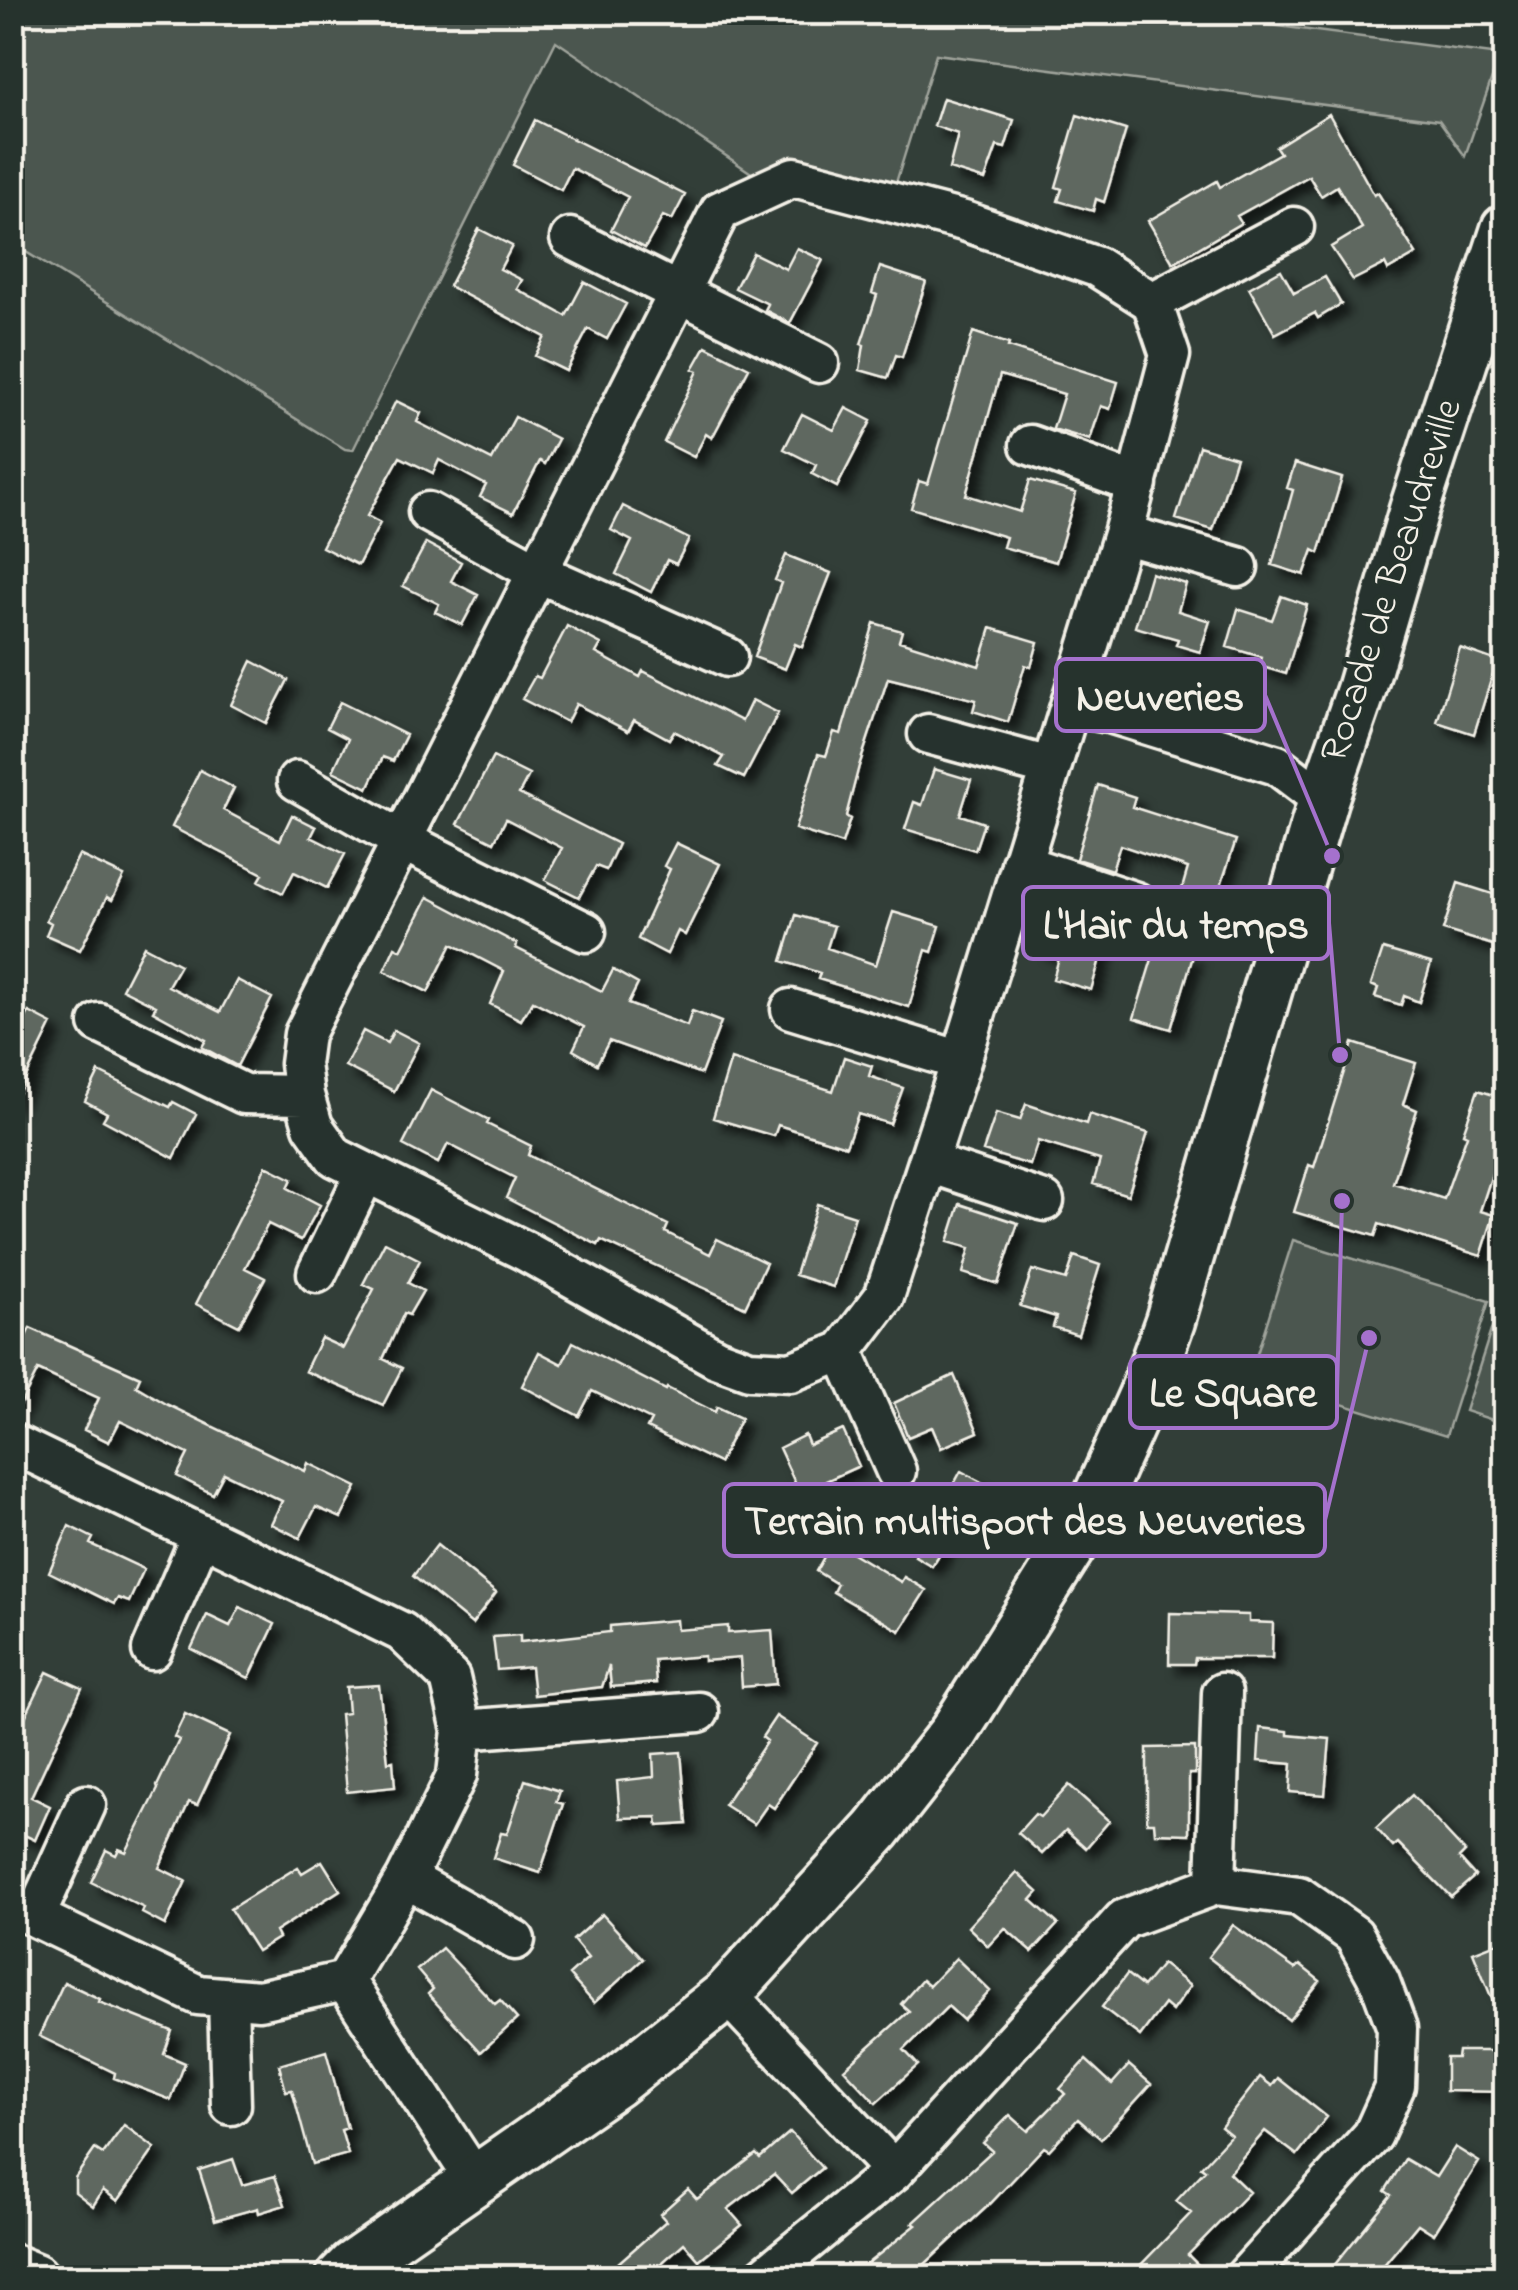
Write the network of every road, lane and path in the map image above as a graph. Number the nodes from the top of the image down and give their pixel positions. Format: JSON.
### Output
{"nodes":[{"id":1,"x":1294,"y":227,"type":"dead end"},
{"id":2,"x":1506,"y":230,"type":"edge"},
{"id":3,"x":570,"y":238,"type":"dead end"},
{"id":4,"x":677,"y":293,"type":"junction"},
{"id":5,"x":1152,"y":302,"type":"junction"},
{"id":6,"x":819,"y":363,"type":"dead end"},
{"id":7,"x":1030,"y":446,"type":"dead end"},
{"id":8,"x":1137,"y":484,"type":"junction"},
{"id":9,"x":428,"y":512,"type":"dead end"},
{"id":10,"x":1123,"y":534,"type":"junction"},
{"id":11,"x":1238,"y":567,"type":"dead end"},
{"id":12,"x":540,"y":573,"type":"junction"},
{"id":13,"x":728,"y":656,"type":"dead end"},
{"id":14,"x":1070,"y":706,"type":"junction"},
{"id":15,"x":928,"y":734,"type":"dead end"},
{"id":16,"x":1050,"y":767,"type":"junction"},
{"id":17,"x":296,"y":781,"type":"dead end"},
{"id":18,"x":1323,"y":800,"type":"junction"},
{"id":19,"x":401,"y":840,"type":"junction"},
{"id":20,"x":1021,"y":864,"type":"junction"},
{"id":21,"x":1136,"y":902,"type":"dead end"},
{"id":22,"x":586,"y":932,"type":"dead end"},
{"id":23,"x":791,"y":1009,"type":"dead end"},
{"id":24,"x":99,"y":1023,"type":"dead end"},
{"id":25,"x":961,"y":1062,"type":"junction"},
{"id":26,"x":304,"y":1095,"type":"junction"},
{"id":27,"x":928,"y":1163,"type":"junction"},
{"id":28,"x":365,"y":1174,"type":"junction"},
{"id":29,"x":1044,"y":1201,"type":"dead end"},
{"id":30,"x":318,"y":1273,"type":"dead end"},
{"id":31,"x":843,"y":1351,"type":"junction"},
{"id":32,"x":12,"y":1443,"type":"edge"},
{"id":33,"x":896,"y":1471,"type":"dead end"},
{"id":34,"x":201,"y":1536,"type":"junction"},
{"id":35,"x":152,"y":1650,"type":"dead end"},
{"id":36,"x":1222,"y":1693,"type":"dead end"},
{"id":37,"x":700,"y":1712,"type":"dead end"},
{"id":38,"x":462,"y":1730,"type":"junction"},
{"id":39,"x":86,"y":1806,"type":"dead end"},
{"id":40,"x":406,"y":1878,"type":"junction"},
{"id":41,"x":1216,"y":1886,"type":"junction"},
{"id":42,"x":24,"y":1911,"type":"edge"},
{"id":43,"x":515,"y":1940,"type":"dead end"},
{"id":44,"x":345,"y":1981,"type":"junction"},
{"id":45,"x":727,"y":1994,"type":"junction"},
{"id":46,"x":228,"y":1999,"type":"junction"},
{"id":47,"x":230,"y":2105,"type":"dead end"},
{"id":48,"x":894,"y":2170,"type":"junction"},
{"id":49,"x":475,"y":2180,"type":"junction"},
{"id":50,"x":12,"y":2269,"type":"edge"},
{"id":51,"x":346,"y":2272,"type":"edge"},
{"id":52,"x":34,"y":2278,"type":"edge"},
{"id":53,"x":301,"y":2278,"type":"edge"},
{"id":54,"x":762,"y":2278,"type":"edge"},
{"id":55,"x":1244,"y":2278,"type":"edge"}],
"edges":[{"from":1,"to":5,"type":"street"},
{"from":2,"to":18,"type":"street","name":"Rocade de Beaudreville"},
{"from":3,"to":4,"type":"street"},
{"from":4,"to":5,"type":"street"},
{"from":4,"to":6,"type":"street"},
{"from":4,"to":12,"type":"street"},
{"from":5,"to":8,"type":"street"},
{"from":7,"to":8,"type":"street"},
{"from":8,"to":10,"type":"street"},
{"from":9,"to":12,"type":"street"},
{"from":10,"to":11,"type":"street"},
{"from":10,"to":14,"type":"street"},
{"from":12,"to":13,"type":"street"},
{"from":12,"to":19,"type":"street"},
{"from":14,"to":16,"type":"street"},
{"from":14,"to":18,"type":"street"},
{"from":15,"to":16,"type":"street"},
{"from":16,"to":20,"type":"street"},
{"from":17,"to":19,"type":"street"},
{"from":18,"to":45,"type":"street","name":"Rocade de Beaudreville"},
{"from":19,"to":22,"type":"street"},
{"from":19,"to":26,"type":"street"},
{"from":20,"to":21,"type":"street"},
{"from":20,"to":25,"type":"street"},
{"from":23,"to":25,"type":"street"},
{"from":24,"to":26,"type":"street"},
{"from":25,"to":27,"type":"street"},
{"from":26,"to":28,"type":"street"},
{"from":27,"to":29,"type":"street"},
{"from":27,"to":31,"type":"street"},
{"from":28,"to":30,"type":"street"},
{"from":28,"to":31,"type":"street"},
{"from":31,"to":33,"type":"street"},
{"from":32,"to":34,"type":"street"},
{"from":34,"to":35,"type":"street"},
{"from":34,"to":38,"type":"street"},
{"from":36,"to":41,"type":"street"},
{"from":37,"to":38,"type":"street"},
{"from":38,"to":40,"type":"street"},
{"from":39,"to":42,"type":"street"},
{"from":40,"to":43,"type":"street"},
{"from":40,"to":44,"type":"street"},
{"from":41,"to":48,"type":"street"},
{"from":41,"to":55,"type":"street"},
{"from":42,"to":46,"type":"street"},
{"from":44,"to":46,"type":"street"},
{"from":44,"to":49,"type":"street"},
{"from":45,"to":48,"type":"street"},
{"from":45,"to":49,"type":"street","name":"Rocade de Beaudreville"},
{"from":46,"to":47,"type":"street"},
{"from":48,"to":54,"type":"street"},
{"from":49,"to":51,"type":"street","name":"Rocade de Beaudreville"},
{"from":50,"to":52,"type":"street"},
{"from":51,"to":53,"type":"street","name":"Rocade de Beaudreville"}]}
